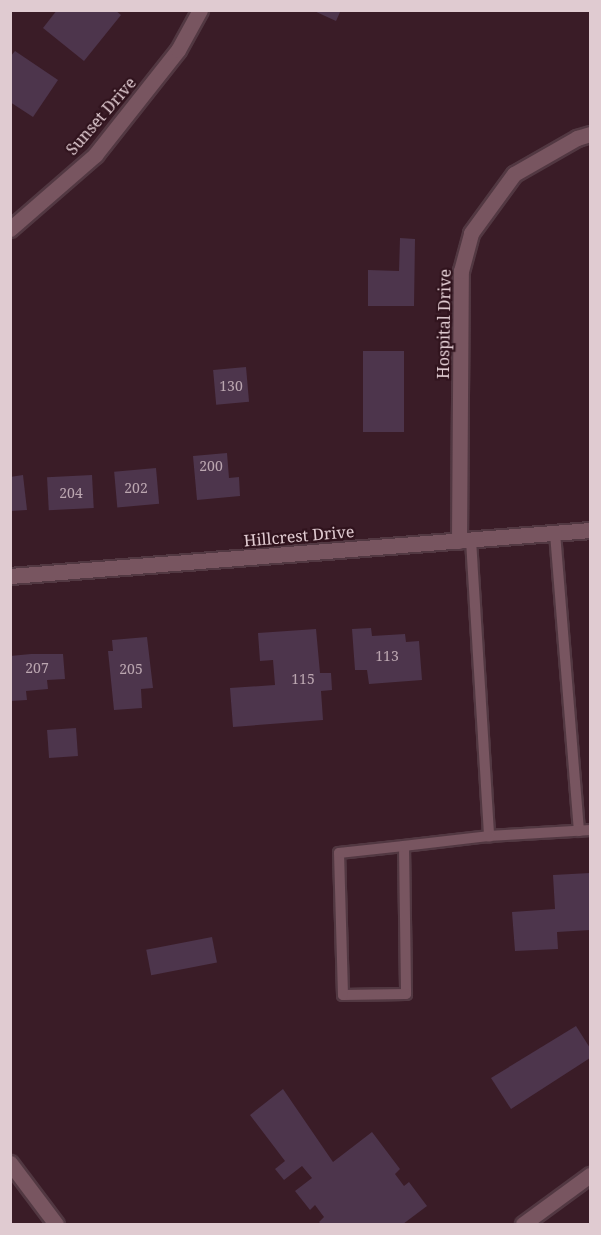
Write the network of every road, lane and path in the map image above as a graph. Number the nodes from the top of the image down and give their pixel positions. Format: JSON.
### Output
{"nodes":[{"id":1,"x":200,"y":10,"type":"edge"},
{"id":2,"x":591,"y":134,"type":"edge"},
{"id":3,"x":10,"y":229,"type":"edge"},
{"id":4,"x":591,"y":530,"type":"edge"},
{"id":5,"x":555,"y":533,"type":"junction"},
{"id":6,"x":465,"y":540,"type":"junction"},
{"id":7,"x":10,"y":576,"type":"edge"},
{"id":8,"x":585,"y":831,"type":"edge"},
{"id":9,"x":489,"y":836,"type":"junction"},
{"id":10,"x":404,"y":846,"type":"junction"},
{"id":11,"x":10,"y":1163,"type":"edge"},
{"id":12,"x":591,"y":1175,"type":"edge"},
{"id":13,"x":56,"y":1224,"type":"edge"},
{"id":14,"x":523,"y":1224,"type":"edge"}],
"edges":[{"from":1,"to":3,"type":"street","name":"Sunset Drive"},
{"from":2,"to":6,"type":"street","name":"Hospital Drive"},
{"from":4,"to":5,"type":"street","name":"Hillcrest Drive"},
{"from":5,"to":6,"type":"street","name":"Hillcrest Drive"},
{"from":5,"to":8,"type":"lane"},
{"from":6,"to":7,"type":"street","name":"Hillcrest Drive"},
{"from":6,"to":9,"type":"lane"},
{"from":8,"to":9,"type":"lane"},
{"from":9,"to":10,"type":"lane"},
{"from":10,"to":10,"type":"lane"},
{"from":11,"to":13,"type":"street"},
{"from":12,"to":14,"type":"street"}]}
